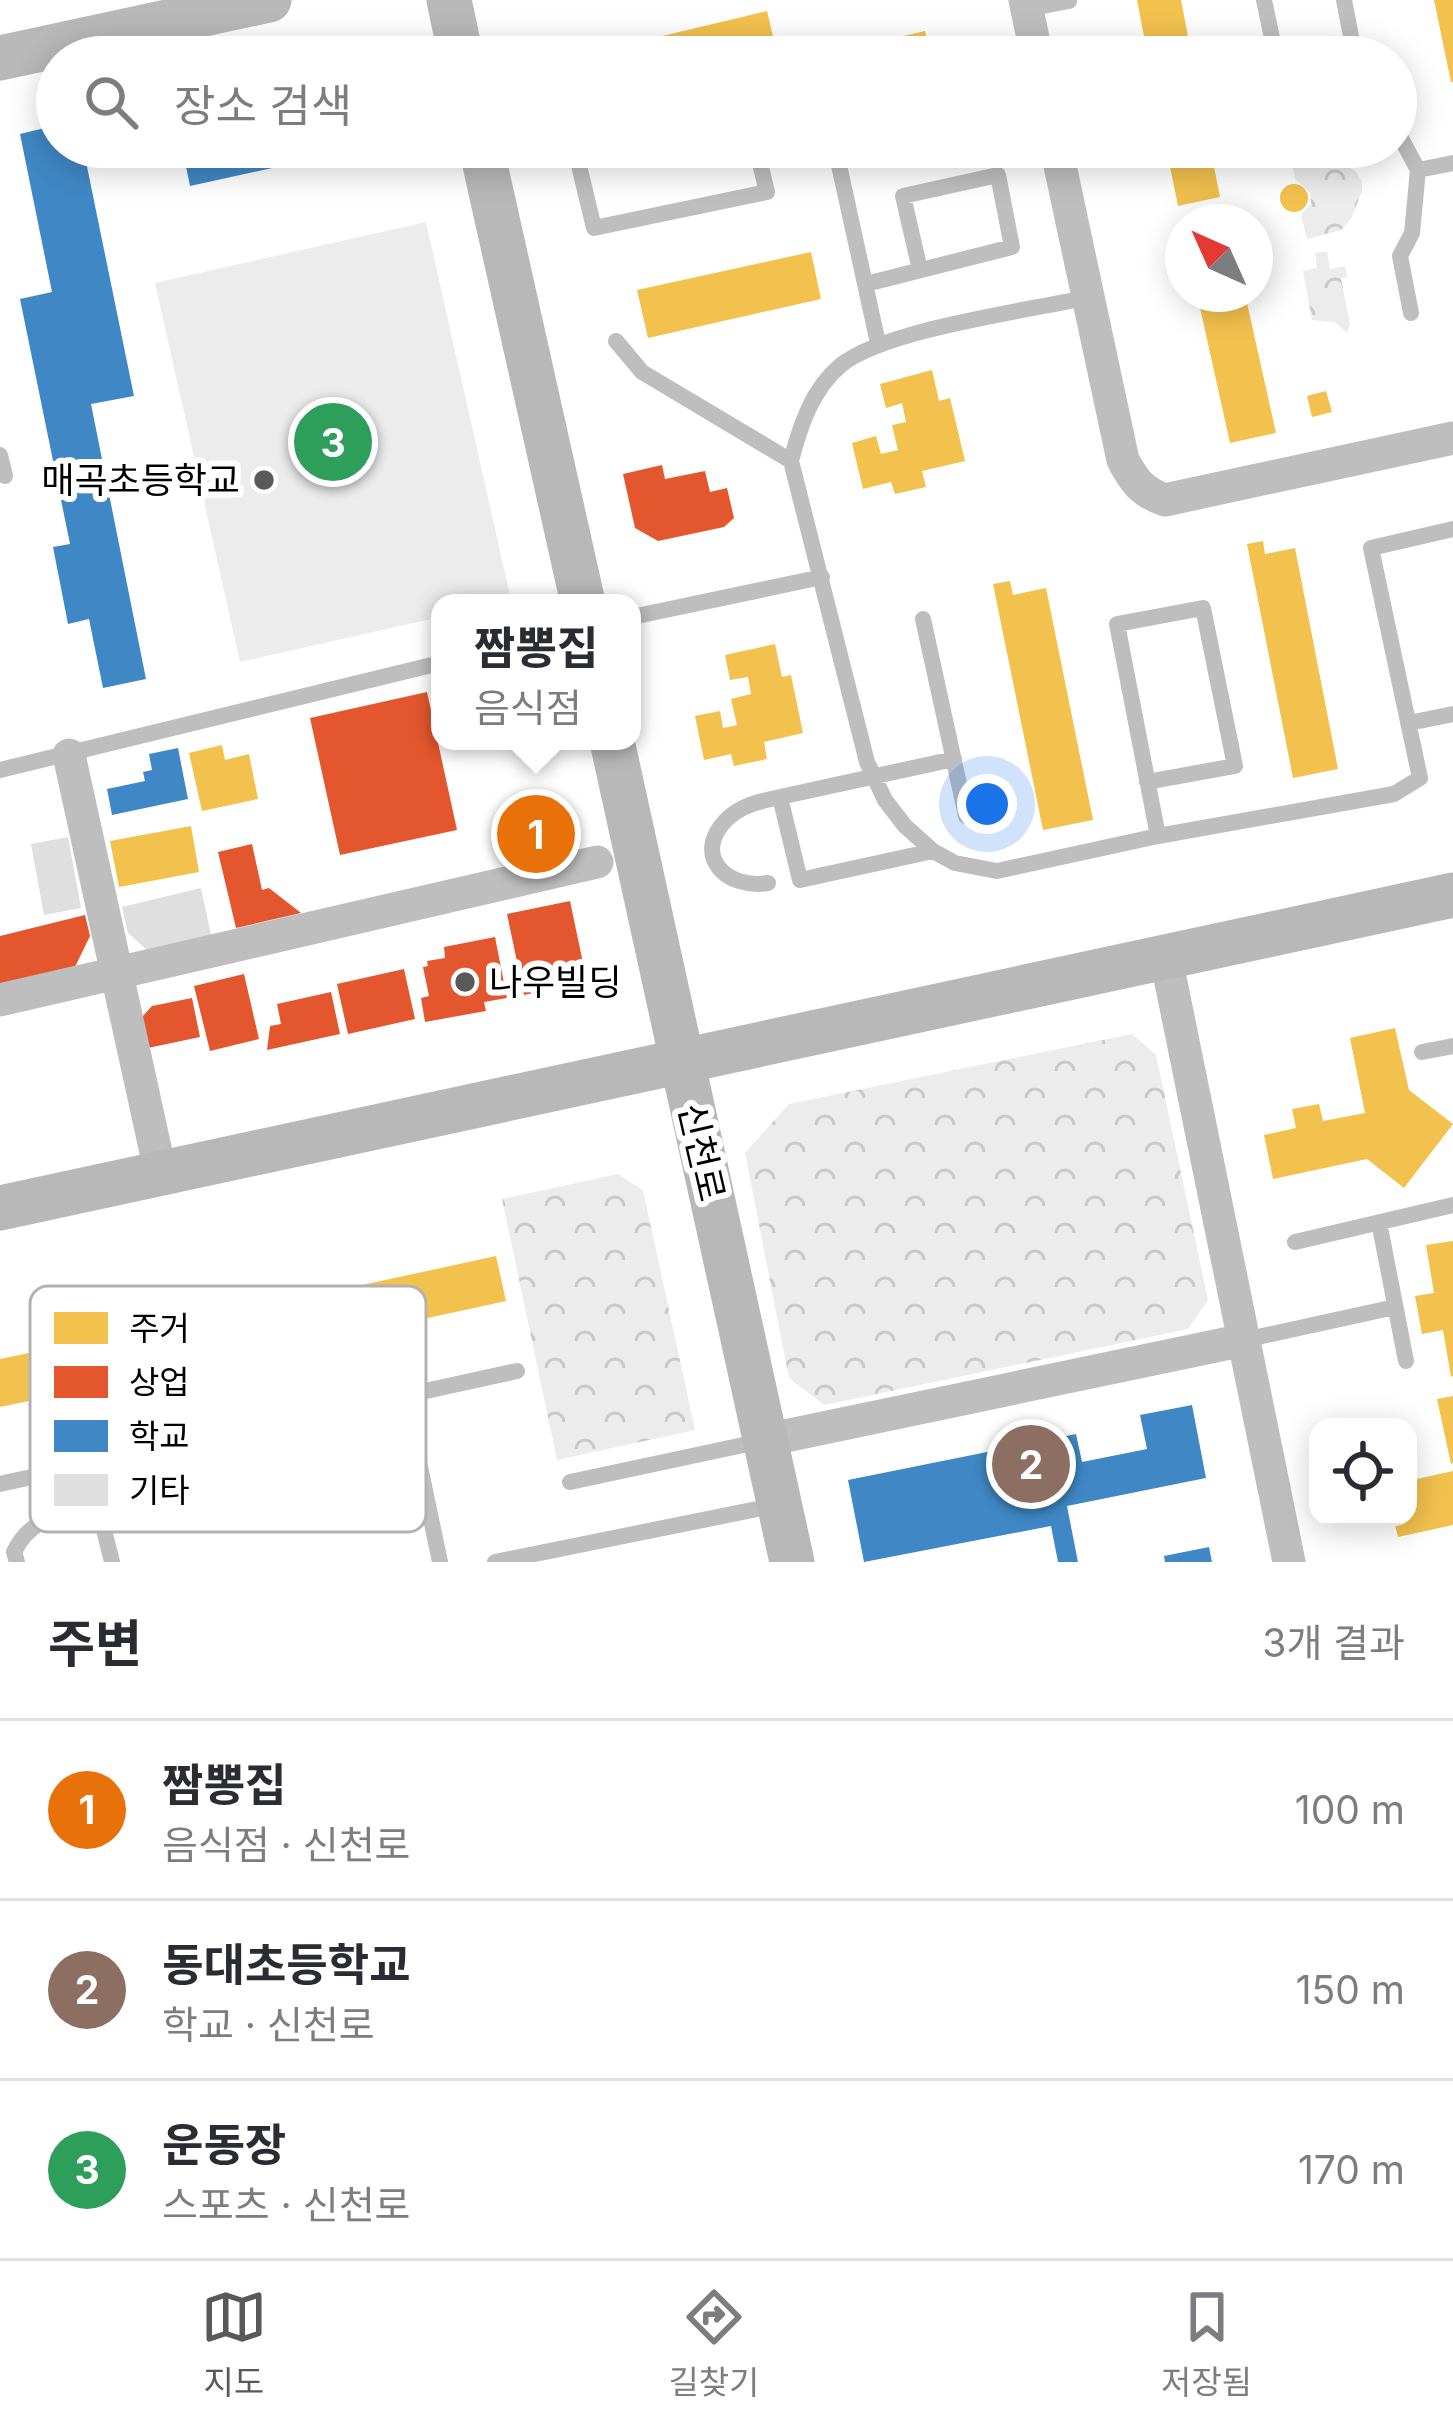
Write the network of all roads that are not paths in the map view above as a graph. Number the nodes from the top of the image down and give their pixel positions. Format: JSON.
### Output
{"nodes":[{"id":1,"x":269,"y":0,"type":"edge"},
{"id":2,"x":449,"y":0,"type":"edge"},
{"id":3,"x":1264,"y":0,"type":"edge"},
{"id":4,"x":1344,"y":0,"type":"edge"},
{"id":5,"x":1069,"y":1,"type":"edge"},
{"id":6,"x":1026,"y":5,"type":"edge"},
{"id":7,"x":102,"y":36,"type":"edge"},
{"id":8,"x":457,"y":36,"type":"edge"},
{"id":9,"x":1033,"y":36,"type":"edge"},
{"id":10,"x":1272,"y":36,"type":"edge"},
{"id":11,"x":1351,"y":36,"type":"edge"},
{"id":12,"x":36,"y":50,"type":"edge"},
{"id":13,"x":0,"y":58,"type":"edge"},
{"id":14,"x":1453,"y":163,"type":"edge"},
{"id":15,"x":486,"y":168,"type":"edge"},
{"id":16,"x":580,"y":168,"type":"edge"},
{"id":17,"x":761,"y":168,"type":"edge"},
{"id":18,"x":840,"y":168,"type":"edge"},
{"id":19,"x":1061,"y":168,"type":"edge"},
{"id":20,"x":1418,"y":170,"type":"joint"},
{"id":21,"x":920,"y":270,"type":"junction"},
{"id":22,"x":866,"y":284,"type":"junction"},
{"id":23,"x":1089,"y":297,"type":"junction"},
{"id":24,"x":1411,"y":313,"type":"dead end"},
{"id":25,"x":616,"y":341,"type":"dead end"},
{"id":26,"x":878,"y":343,"type":"junction"},
{"id":27,"x":1453,"y":438,"type":"edge"},
{"id":28,"x":0,"y":455,"type":"edge"},
{"id":29,"x":791,"y":461,"type":"junction"},
{"id":30,"x":5,"y":476,"type":"dead end"},
{"id":31,"x":1453,"y":529,"type":"edge"},
{"id":32,"x":822,"y":578,"type":"junction"},
{"id":33,"x":581,"y":594,"type":"edge"},
{"id":34,"x":641,"y":614,"type":"edge"},
{"id":35,"x":923,"y":619,"type":"dead end"},
{"id":36,"x":431,"y":665,"type":"edge"},
{"id":37,"x":1453,"y":714,"type":"edge"},
{"id":38,"x":1408,"y":723,"type":"junction"},
{"id":39,"x":614,"y":750,"type":"edge"},
{"id":40,"x":69,"y":754,"type":"junction"},
{"id":41,"x":954,"y":759,"type":"junction"},
{"id":42,"x":0,"y":770,"type":"edge"},
{"id":43,"x":873,"y":777,"type":"junction"},
{"id":44,"x":1147,"y":782,"type":"junction"},
{"id":45,"x":780,"y":797,"type":"junction"},
{"id":46,"x":966,"y":816,"type":"dead end"},
{"id":47,"x":1158,"y":836,"type":"junction"},
{"id":48,"x":933,"y":851,"type":"junction"},
{"id":49,"x":597,"y":862,"type":"dead end"},
{"id":50,"x":768,"y":883,"type":"dead end"},
{"id":51,"x":1453,"y":896,"type":"edge"},
{"id":52,"x":1166,"y":958,"type":"junction"},
{"id":53,"x":119,"y":975,"type":"junction"},
{"id":54,"x":0,"y":1000,"type":"edge"},
{"id":55,"x":1453,"y":1046,"type":"edge"},
{"id":56,"x":1422,"y":1052,"type":"dead end"},
{"id":57,"x":682,"y":1064,"type":"junction"},
{"id":58,"x":161,"y":1174,"type":"junction"},
{"id":59,"x":1453,"y":1205,"type":"edge"},
{"id":60,"x":0,"y":1208,"type":"edge"},
{"id":61,"x":1379,"y":1222,"type":"junction"},
{"id":62,"x":1294,"y":1242,"type":"dead end"},
{"id":63,"x":1395,"y":1306,"type":"junction"},
{"id":64,"x":1244,"y":1340,"type":"junction"},
{"id":65,"x":1406,"y":1361,"type":"dead end"},
{"id":66,"x":517,"y":1371,"type":"dead end"},
{"id":67,"x":426,"y":1390,"type":"edge"},
{"id":68,"x":766,"y":1440,"type":"junction"},
{"id":69,"x":30,"y":1478,"type":"edge"},
{"id":70,"x":570,"y":1482,"type":"dead end"},
{"id":71,"x":0,"y":1484,"type":"edge"},
{"id":72,"x":426,"y":1495,"type":"edge"},
{"id":73,"x":780,"y":1504,"type":"junction"},
{"id":74,"x":30,"y":1529,"type":"edge"},
{"id":75,"x":104,"y":1532,"type":"edge"},
{"id":76,"x":17,"y":1562,"type":"edge"},
{"id":77,"x":112,"y":1562,"type":"edge"},
{"id":78,"x":440,"y":1562,"type":"edge"},
{"id":79,"x":495,"y":1562,"type":"edge"},
{"id":80,"x":792,"y":1562,"type":"edge"},
{"id":81,"x":1289,"y":1562,"type":"edge"}],
"edges":[{"from":1,"to":7,"type":"street"},
{"from":2,"to":8,"type":"street"},
{"from":3,"to":10,"type":"lane"},
{"from":4,"to":11,"type":"lane"},
{"from":5,"to":6,"type":"lane"},
{"from":6,"to":9,"type":"street"},
{"from":12,"to":13,"type":"street"},
{"from":14,"to":20,"type":"lane"},
{"from":15,"to":33,"type":"street"},
{"from":16,"to":17,"type":"lane"},
{"from":18,"to":22,"type":"lane"},
{"from":19,"to":23,"type":"street"},
{"from":20,"to":24,"type":"lane"},
{"from":21,"to":21,"type":"lane"},
{"from":21,"to":22,"type":"lane"},
{"from":22,"to":26,"type":"lane"},
{"from":23,"to":26,"type":"lane"},
{"from":23,"to":27,"type":"street"},
{"from":25,"to":29,"type":"lane"},
{"from":26,"to":29,"type":"lane"},
{"from":28,"to":30,"type":"lane"},
{"from":29,"to":32,"type":"lane"},
{"from":31,"to":38,"type":"lane"},
{"from":32,"to":34,"type":"lane"},
{"from":32,"to":43,"type":"lane"},
{"from":35,"to":41,"type":"lane"},
{"from":36,"to":40,"type":"lane"},
{"from":37,"to":38,"type":"lane"},
{"from":38,"to":47,"type":"lane"},
{"from":39,"to":57,"type":"street","name":"신천로"},
{"from":40,"to":42,"type":"lane"},
{"from":40,"to":53,"type":"street"},
{"from":41,"to":43,"type":"lane"},
{"from":41,"to":46,"type":"lane"},
{"from":43,"to":45,"type":"lane"},
{"from":43,"to":48,"type":"lane"},
{"from":44,"to":44,"type":"lane"},
{"from":44,"to":47,"type":"lane"},
{"from":45,"to":48,"type":"lane"},
{"from":45,"to":50,"type":"lane"},
{"from":47,"to":48,"type":"lane"},
{"from":49,"to":53,"type":"street"},
{"from":51,"to":52,"type":"street"},
{"from":52,"to":57,"type":"street"},
{"from":52,"to":64,"type":"street"},
{"from":53,"to":54,"type":"street"},
{"from":53,"to":58,"type":"street"},
{"from":55,"to":56,"type":"lane"},
{"from":57,"to":58,"type":"street"},
{"from":57,"to":68,"type":"street","name":"신천로"},
{"from":58,"to":60,"type":"street"},
{"from":59,"to":61,"type":"lane"},
{"from":61,"to":62,"type":"lane"},
{"from":61,"to":63,"type":"lane"},
{"from":63,"to":64,"type":"lane"},
{"from":63,"to":65,"type":"lane"},
{"from":64,"to":68,"type":"street"},
{"from":64,"to":81,"type":"street"},
{"from":66,"to":67,"type":"lane"},
{"from":68,"to":70,"type":"lane"},
{"from":68,"to":73,"type":"street","name":"신천로"},
{"from":69,"to":71,"type":"lane"},
{"from":72,"to":78,"type":"lane"},
{"from":73,"to":79,"type":"lane"},
{"from":73,"to":80,"type":"street","name":"신천로"},
{"from":74,"to":76,"type":"lane"},
{"from":75,"to":77,"type":"lane"}]}
